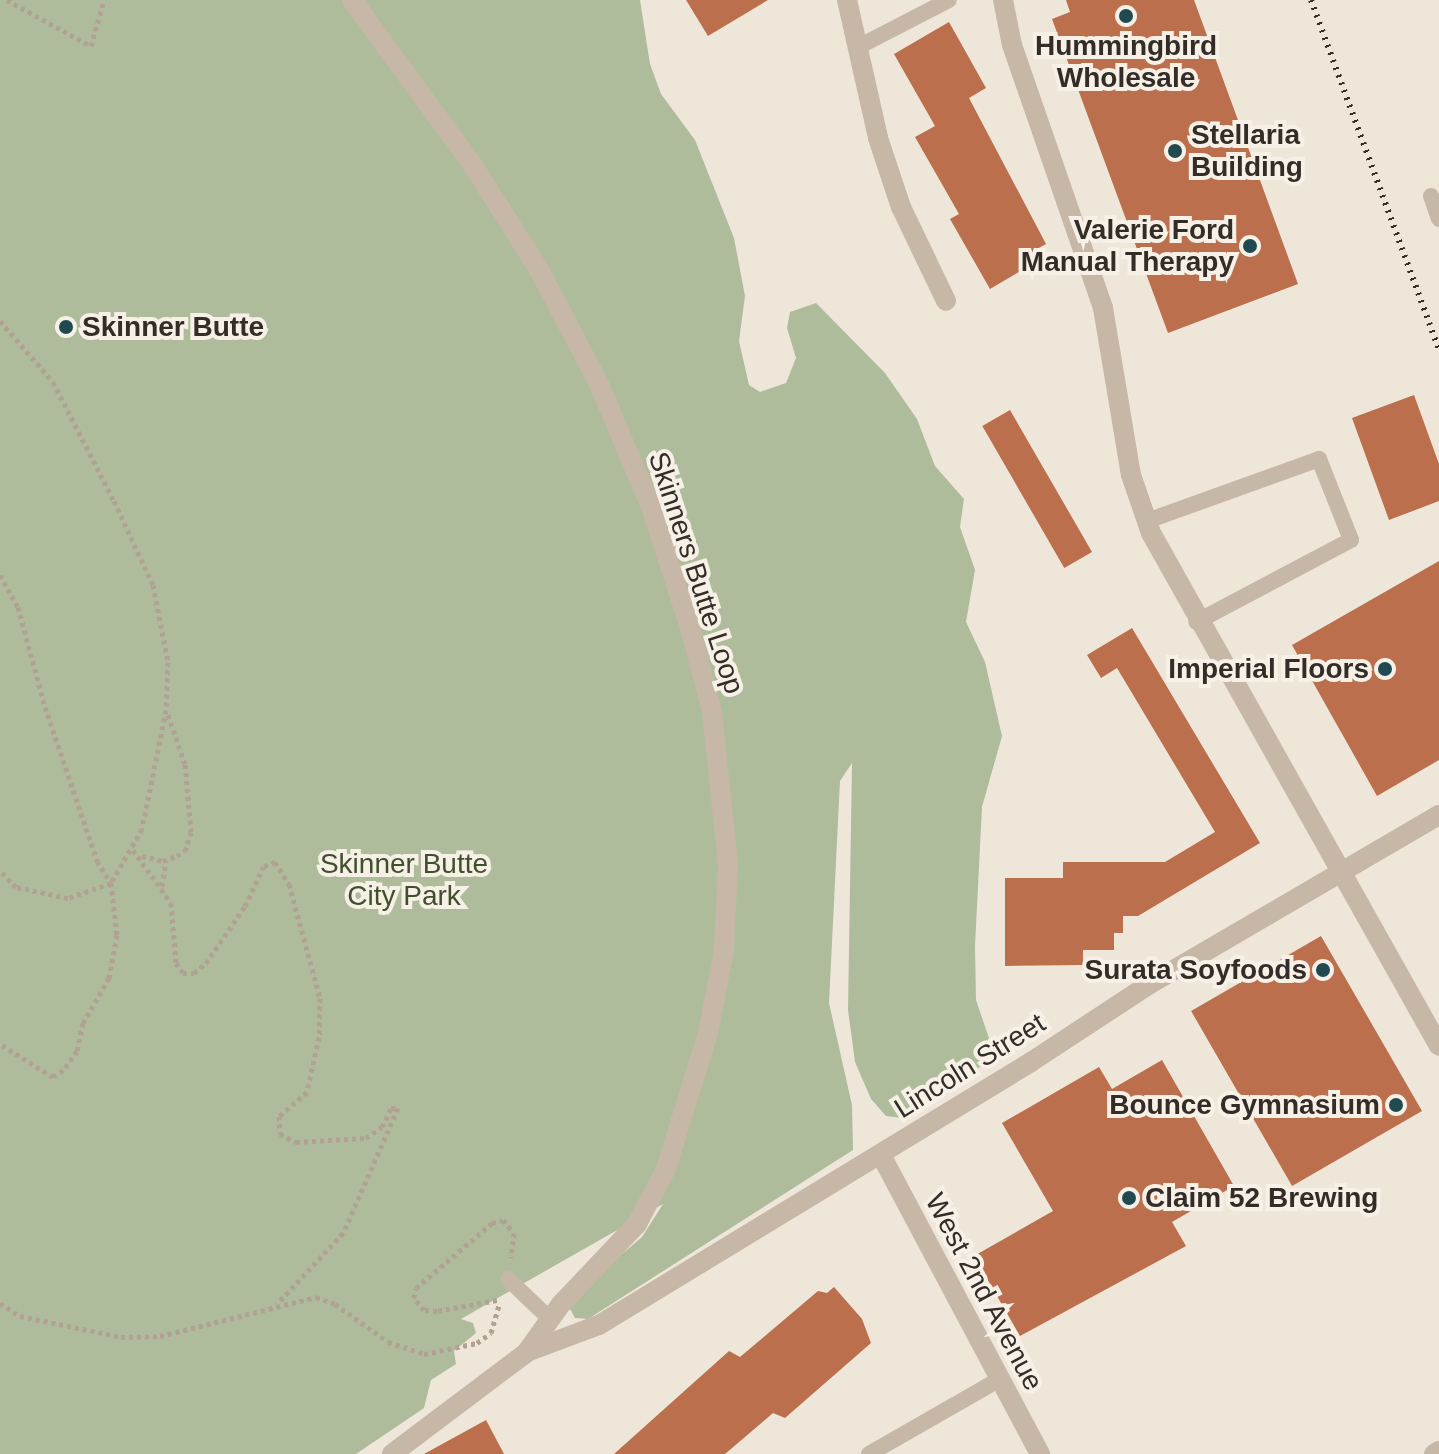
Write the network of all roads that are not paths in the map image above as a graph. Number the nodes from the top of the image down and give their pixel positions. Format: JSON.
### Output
{"nodes":[{"id":1,"x":352,"y":0,"type":"edge"},
{"id":2,"x":847,"y":0,"type":"edge"},
{"id":3,"x":949,"y":0,"type":"edge"},
{"id":4,"x":1003,"y":0,"type":"edge"},
{"id":5,"x":858,"y":47,"type":"junction"},
{"id":6,"x":1431,"y":196,"type":"dead end"},
{"id":7,"x":1439,"y":219,"type":"edge"},
{"id":8,"x":946,"y":301,"type":"dead end"},
{"id":9,"x":1147,"y":521,"type":"junction"},
{"id":10,"x":1196,"y":622,"type":"junction"},
{"id":11,"x":1439,"y":815,"type":"edge"},
{"id":12,"x":1340,"y":872,"type":"junction"},
{"id":13,"x":1439,"y":1046,"type":"edge"},
{"id":14,"x":881,"y":1155,"type":"junction"},
{"id":15,"x":508,"y":1279,"type":"road end"},
{"id":16,"x":550,"y":1319,"type":"junction"},
{"id":17,"x":526,"y":1353,"type":"junction"},
{"id":18,"x":998,"y":1380,"type":"junction"},
{"id":19,"x":392,"y":1454,"type":"edge"},
{"id":20,"x":869,"y":1454,"type":"edge"},
{"id":21,"x":1040,"y":1454,"type":"edge"}],
"edges":[{"from":1,"to":16,"type":"street","name":"Skinners Butte Loop"},
{"from":2,"to":5,"type":"street"},
{"from":3,"to":5,"type":"lane"},
{"from":4,"to":9,"type":"street"},
{"from":5,"to":8,"type":"street"},
{"from":6,"to":7,"type":"lane"},
{"from":9,"to":10,"type":"street"},
{"from":9,"to":10,"type":"lane"},
{"from":10,"to":12,"type":"street"},
{"from":11,"to":12,"type":"street","name":"Lincoln Street"},
{"from":12,"to":13,"type":"street"},
{"from":12,"to":14,"type":"street","name":"Lincoln Street"},
{"from":14,"to":17,"type":"street","name":"Lincoln Street"},
{"from":14,"to":18,"type":"street","name":"West 2nd Avenue"},
{"from":15,"to":16,"type":"lane"},
{"from":16,"to":17,"type":"street","name":"Skinners Butte Loop"},
{"from":17,"to":19,"type":"street","name":"Skinners Butte Loop"},
{"from":18,"to":20,"type":"lane"},
{"from":18,"to":21,"type":"street","name":"West 2nd Avenue"}]}
